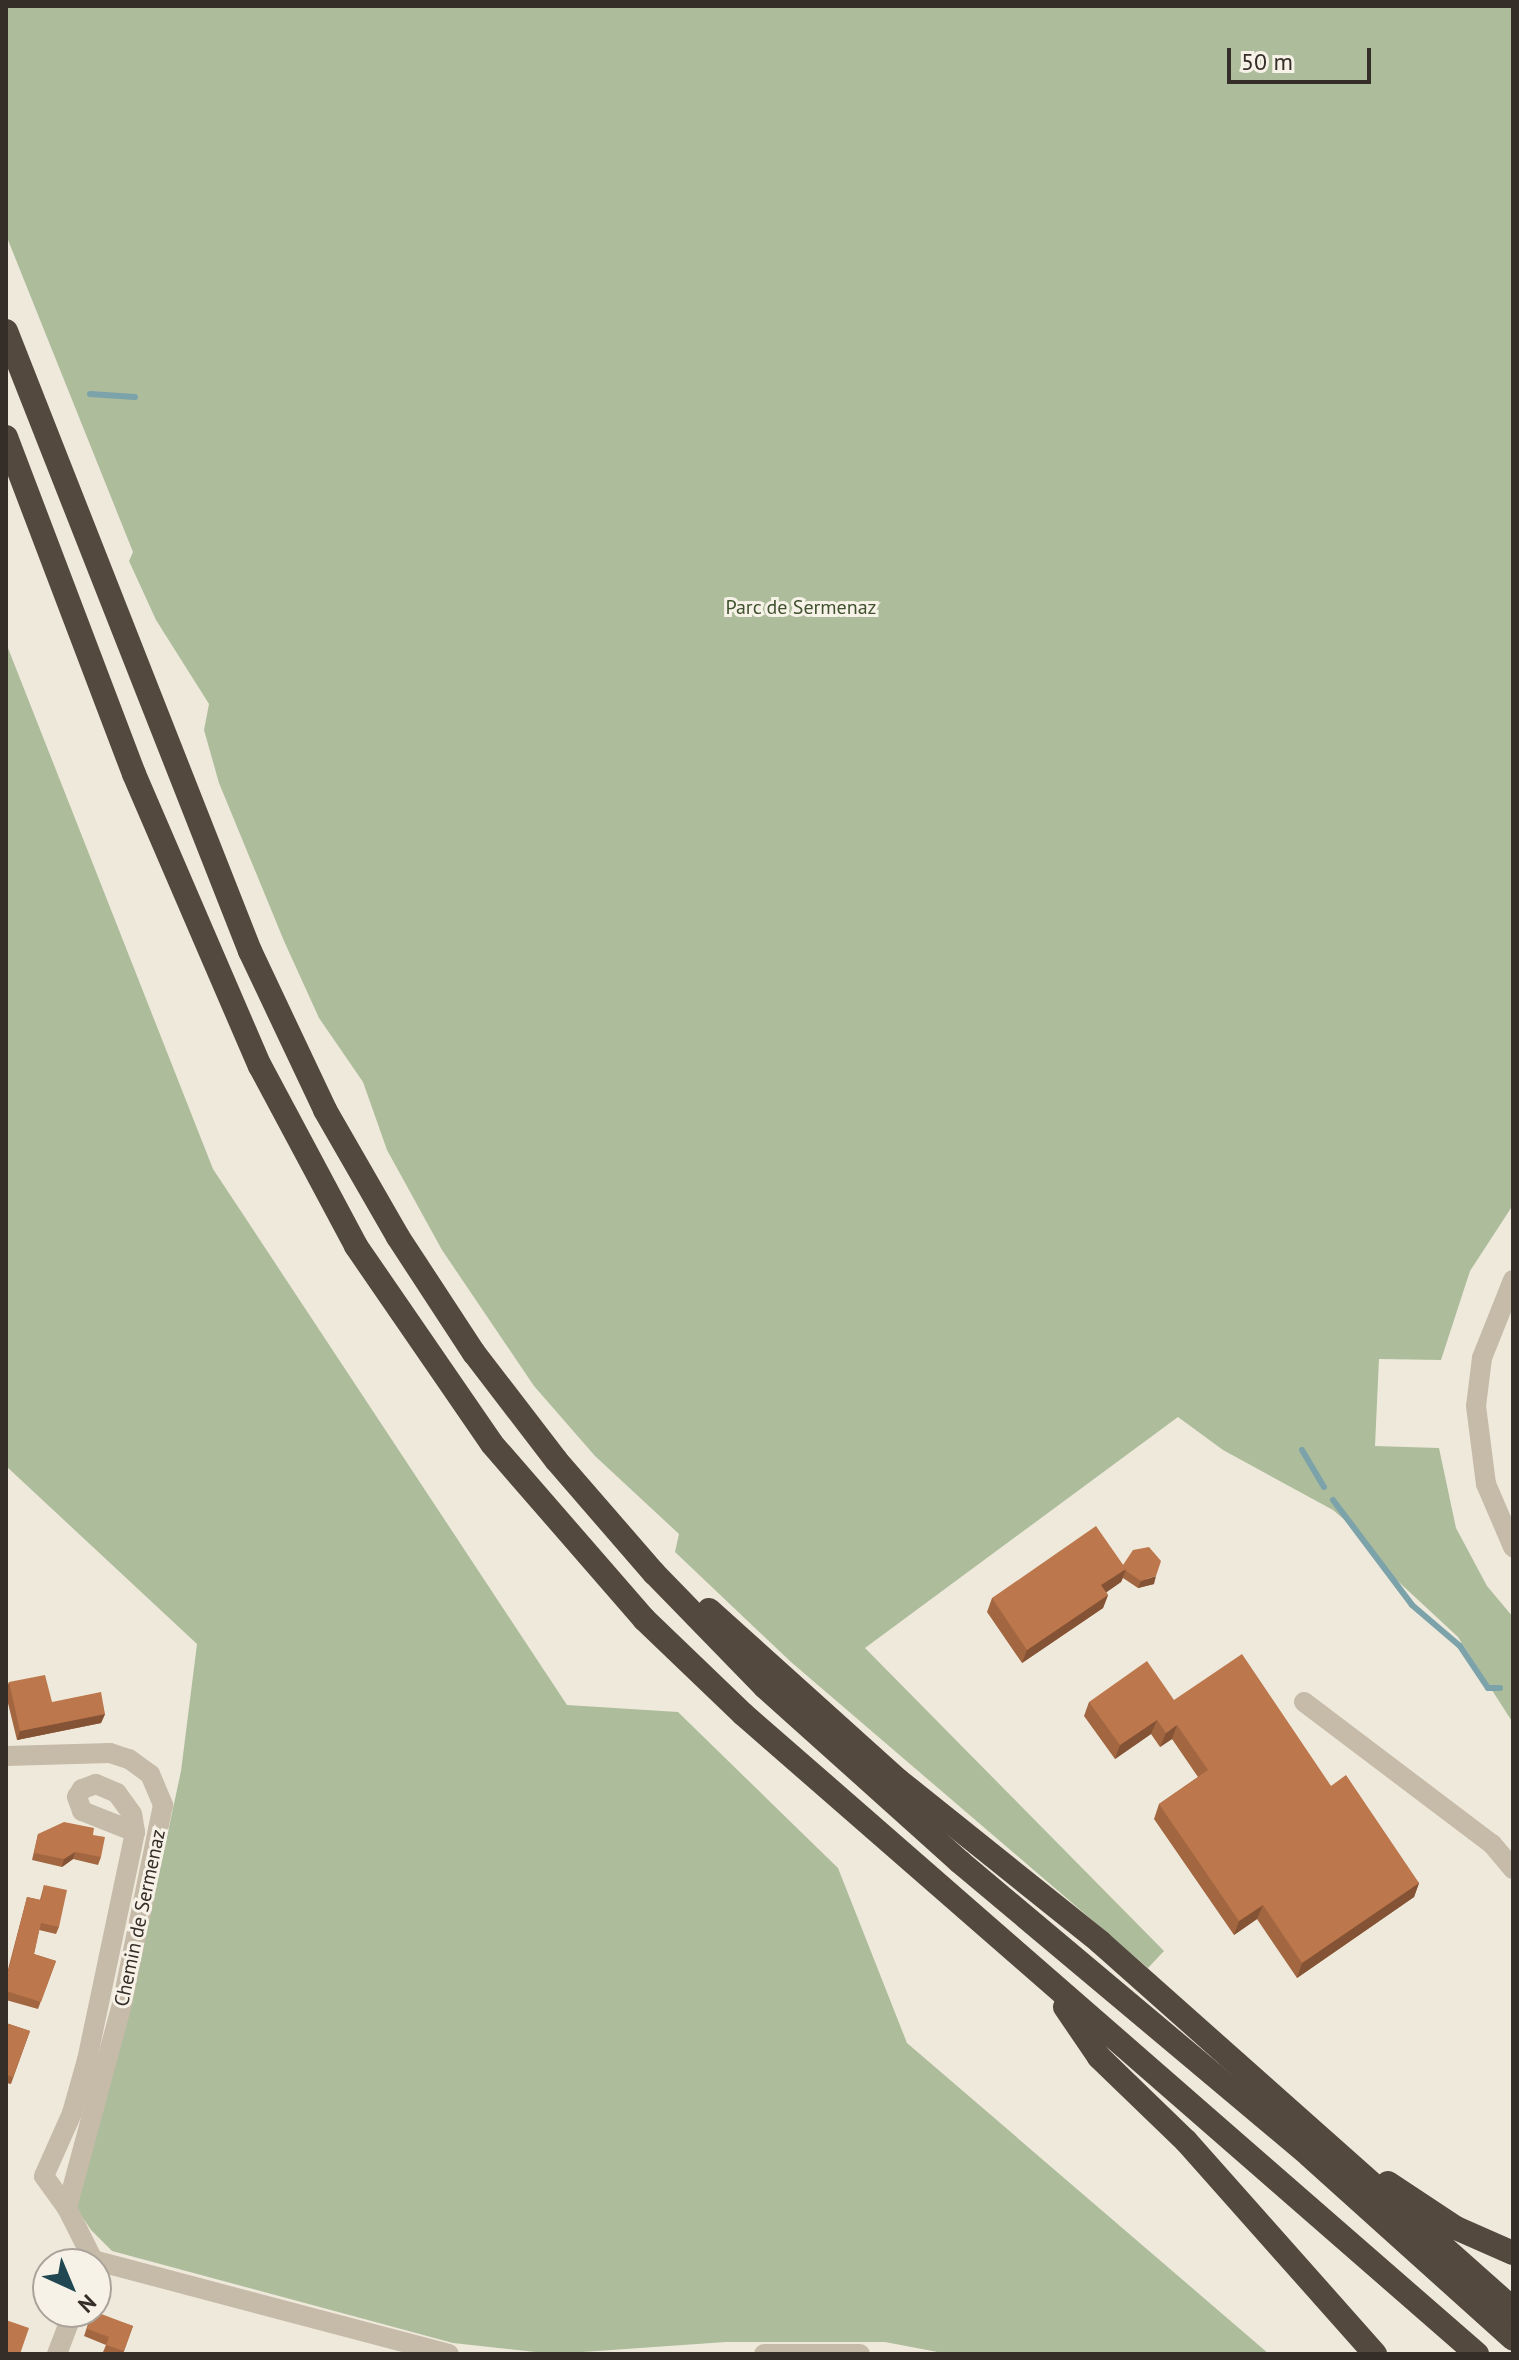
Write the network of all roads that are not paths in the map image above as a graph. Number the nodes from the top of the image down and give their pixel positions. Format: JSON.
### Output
{"nodes":[{"id":1,"x":6,"y":331,"type":"edge"},
{"id":2,"x":6,"y":437,"type":"edge"},
{"id":3,"x":1513,"y":1280,"type":"edge"},
{"id":4,"x":598,"y":1509,"type":"junction"},
{"id":5,"x":1513,"y":1547,"type":"edge"},
{"id":6,"x":1304,"y":1702,"type":"dead end"},
{"id":7,"x":6,"y":1756,"type":"edge"},
{"id":8,"x":135,"y":1832,"type":"dead end"},
{"id":9,"x":1513,"y":1869,"type":"edge"},
{"id":10,"x":1045,"y":1979,"type":"junction"},
{"id":11,"x":1328,"y":2140,"type":"junction"},
{"id":12,"x":67,"y":2208,"type":"junction"},
{"id":13,"x":86,"y":2248,"type":"edge"},
{"id":14,"x":1513,"y":2253,"type":"edge"},
{"id":15,"x":112,"y":2267,"type":"edge"},
{"id":16,"x":1513,"y":2309,"type":"edge"},
{"id":17,"x":67,"y":2328,"type":"edge"},
{"id":18,"x":1513,"y":2339,"type":"edge"},
{"id":19,"x":57,"y":2354,"type":"edge"},
{"id":20,"x":449,"y":2354,"type":"edge"},
{"id":21,"x":764,"y":2354,"type":"edge"},
{"id":22,"x":860,"y":2354,"type":"edge"},
{"id":23,"x":1375,"y":2354,"type":"edge"},
{"id":24,"x":1477,"y":2354,"type":"edge"}],
"edges":[{"from":1,"to":4,"type":"highway"},
{"from":2,"to":10,"type":"highway"},
{"from":3,"to":5,"type":"street"},
{"from":4,"to":11,"type":"highway"},
{"from":4,"to":18,"type":"highway"},
{"from":6,"to":9,"type":"street"},
{"from":7,"to":12,"type":"street","name":"Chemin de Sermenaz"},
{"from":8,"to":12,"type":"street","name":"Chemin de Sermenaz"},
{"from":10,"to":23,"type":"highway"},
{"from":10,"to":24,"type":"highway"},
{"from":11,"to":14,"type":"highway"},
{"from":11,"to":16,"type":"highway"},
{"from":12,"to":13,"type":"street","name":"Chemin de Sermenaz"},
{"from":15,"to":20,"type":"street","name":"Chemin de Sermenaz"},
{"from":17,"to":19,"type":"street"},
{"from":21,"to":22,"type":"street"}]}
